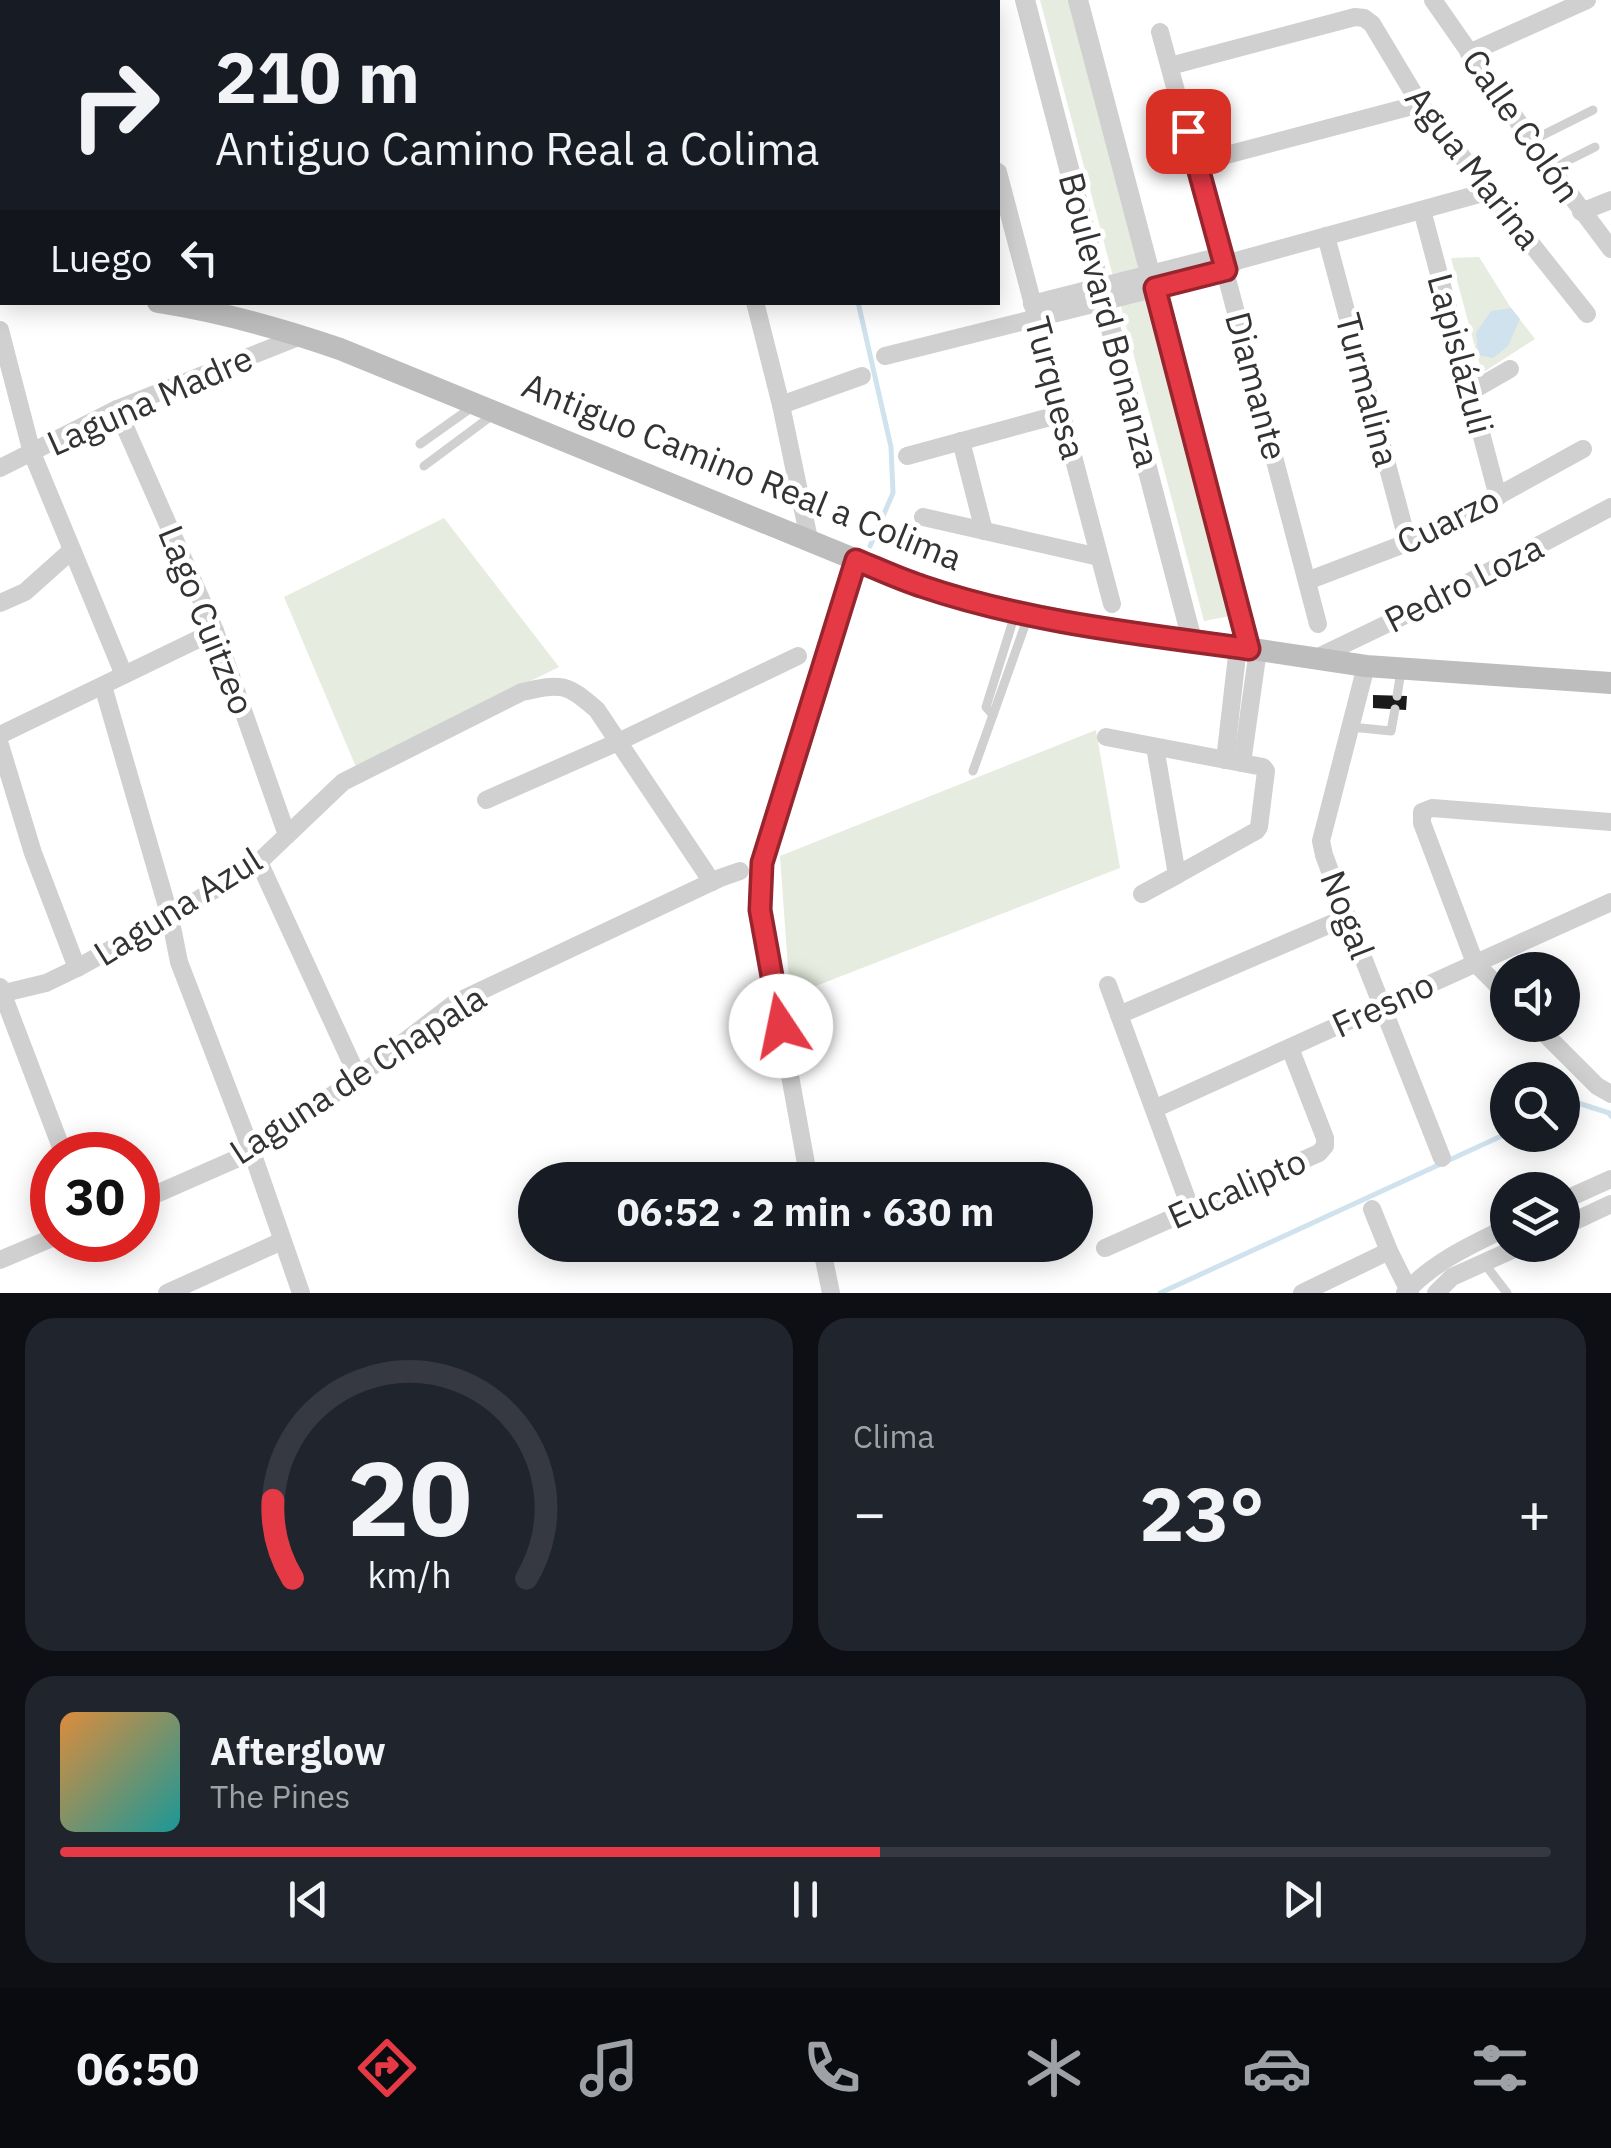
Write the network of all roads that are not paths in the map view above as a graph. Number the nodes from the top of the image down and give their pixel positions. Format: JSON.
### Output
{"nodes":[{"id":1,"x":1025,"y":0,"type":"edge"},
{"id":2,"x":1078,"y":0,"type":"edge"},
{"id":3,"x":1433,"y":0,"type":"edge"},
{"id":4,"x":1587,"y":0,"type":"edge"},
{"id":5,"x":1553,"y":6,"type":"edge"},
{"id":6,"x":1160,"y":32,"type":"dead end"},
{"id":7,"x":1468,"y":53,"type":"junction"},
{"id":8,"x":1170,"y":66,"type":"junction"},
{"id":9,"x":1420,"y":104,"type":"junction"},
{"id":10,"x":1594,"y":110,"type":"dead end"},
{"id":11,"x":1531,"y":141,"type":"junction"},
{"id":12,"x":1594,"y":147,"type":"dead end"},
{"id":13,"x":1196,"y":163,"type":"junction"},
{"id":14,"x":1551,"y":169,"type":"junction"},
{"id":15,"x":1000,"y":190,"type":"edge"},
{"id":16,"x":1490,"y":192,"type":"junction"},
{"id":17,"x":1611,"y":200,"type":"edge"},
{"id":18,"x":1422,"y":210,"type":"junction"},
{"id":19,"x":1581,"y":212,"type":"junction"},
{"id":20,"x":1003,"y":218,"type":"edge"},
{"id":21,"x":1326,"y":236,"type":"junction"},
{"id":22,"x":1611,"y":249,"type":"edge"},
{"id":23,"x":1228,"y":263,"type":"junction"},
{"id":24,"x":1153,"y":281,"type":"junction"},
{"id":25,"x":1102,"y":293,"type":"junction"},
{"id":26,"x":177,"y":305,"type":"edge"},
{"id":27,"x":756,"y":305,"type":"edge"},
{"id":28,"x":1034,"y":310,"type":"junction"},
{"id":29,"x":1587,"y":314,"type":"dead end"},
{"id":30,"x":0,"y":330,"type":"edge"},
{"id":31,"x":301,"y":336,"type":"junction"},
{"id":32,"x":885,"y":356,"type":"dead end"},
{"id":33,"x":1510,"y":369,"type":"dead end"},
{"id":34,"x":862,"y":376,"type":"dead end"},
{"id":35,"x":1470,"y":392,"type":"junction"},
{"id":36,"x":781,"y":404,"type":"junction"},
{"id":37,"x":117,"y":408,"type":"junction"},
{"id":38,"x":486,"y":409,"type":"junction"},
{"id":39,"x":1062,"y":414,"type":"junction"},
{"id":40,"x":961,"y":442,"type":"junction"},
{"id":41,"x":420,"y":444,"type":"dead end"},
{"id":42,"x":1583,"y":448,"type":"dead end"},
{"id":43,"x":32,"y":453,"type":"junction"},
{"id":44,"x":907,"y":456,"type":"dead end"},
{"id":45,"x":424,"y":466,"type":"dead end"},
{"id":46,"x":0,"y":468,"type":"edge"},
{"id":47,"x":1498,"y":497,"type":"junction"},
{"id":48,"x":1611,"y":508,"type":"edge"},
{"id":49,"x":924,"y":517,"type":"dead end"},
{"id":50,"x":984,"y":531,"type":"junction"},
{"id":51,"x":808,"y":539,"type":"junction"},
{"id":52,"x":1408,"y":543,"type":"junction"},
{"id":53,"x":72,"y":550,"type":"junction"},
{"id":54,"x":1100,"y":557,"type":"junction"},
{"id":55,"x":856,"y":560,"type":"junction"},
{"id":56,"x":1306,"y":580,"type":"junction"},
{"id":57,"x":0,"y":603,"type":"edge"},
{"id":58,"x":1112,"y":604,"type":"dead end"},
{"id":59,"x":1022,"y":612,"type":"junction"},
{"id":60,"x":1318,"y":624,"type":"dead end"},
{"id":61,"x":215,"y":631,"type":"junction"},
{"id":62,"x":1192,"y":640,"type":"junction"},
{"id":63,"x":1248,"y":649,"type":"junction"},
{"id":64,"x":798,"y":656,"type":"dead end"},
{"id":65,"x":1316,"y":658,"type":"junction"},
{"id":66,"x":1366,"y":666,"type":"junction"},
{"id":67,"x":1402,"y":668,"type":"junction"},
{"id":68,"x":996,"y":673,"type":"junction"},
{"id":69,"x":124,"y":675,"type":"junction"},
{"id":70,"x":1006,"y":677,"type":"junction"},
{"id":71,"x":1611,"y":682,"type":"edge"},
{"id":72,"x":103,"y":686,"type":"junction"},
{"id":73,"x":1397,"y":696,"type":"dead end"},
{"id":74,"x":1395,"y":709,"type":"dead end"},
{"id":75,"x":993,"y":715,"type":"junction"},
{"id":76,"x":1350,"y":726,"type":"junction"},
{"id":77,"x":0,"y":735,"type":"edge"},
{"id":78,"x":1106,"y":737,"type":"dead end"},
{"id":79,"x":618,"y":742,"type":"junction"},
{"id":80,"x":0,"y":745,"type":"edge"},
{"id":81,"x":1155,"y":746,"type":"junction"},
{"id":82,"x":1233,"y":761,"type":"junction"},
{"id":83,"x":973,"y":771,"type":"dead end"},
{"id":84,"x":486,"y":800,"type":"dead end"},
{"id":85,"x":1611,"y":822,"type":"edge"},
{"id":86,"x":287,"y":835,"type":"junction"},
{"id":87,"x":259,"y":862,"type":"junction"},
{"id":88,"x":740,"y":872,"type":"dead end"},
{"id":89,"x":1177,"y":875,"type":"junction"},
{"id":90,"x":712,"y":882,"type":"junction"},
{"id":91,"x":1142,"y":894,"type":"dead end"},
{"id":92,"x":1611,"y":902,"type":"edge"},
{"id":93,"x":170,"y":917,"type":"junction"},
{"id":94,"x":1347,"y":917,"type":"junction"},
{"id":95,"x":1475,"y":963,"type":"junction"},
{"id":96,"x":77,"y":968,"type":"junction"},
{"id":97,"x":1490,"y":978,"type":"edge"},
{"id":98,"x":1108,"y":985,"type":"dead end"},
{"id":99,"x":1,"y":991,"type":"edge"},
{"id":100,"x":1383,"y":1005,"type":"junction"},
{"id":101,"x":1120,"y":1015,"type":"junction"},
{"id":102,"x":1556,"y":1042,"type":"edge"},
{"id":103,"x":1290,"y":1048,"type":"junction"},
{"id":104,"x":358,"y":1077,"type":"junction"},
{"id":105,"x":1606,"y":1086,"type":"edge"},
{"id":106,"x":1154,"y":1109,"type":"junction"},
{"id":107,"x":55,"y":1132,"type":"edge"},
{"id":108,"x":252,"y":1152,"type":"junction"},
{"id":109,"x":1442,"y":1158,"type":"dead end"},
{"id":110,"x":807,"y":1162,"type":"edge"},
{"id":111,"x":1611,"y":1178,"type":"edge"},
{"id":112,"x":160,"y":1192,"type":"edge"},
{"id":113,"x":1580,"y":1193,"type":"edge"},
{"id":114,"x":1611,"y":1204,"type":"edge"},
{"id":115,"x":1372,"y":1209,"type":"dead end"},
{"id":116,"x":1191,"y":1210,"type":"junction"},
{"id":117,"x":1580,"y":1218,"type":"edge"},
{"id":118,"x":1490,"y":1235,"type":"edge"},
{"id":119,"x":282,"y":1241,"type":"junction"},
{"id":120,"x":30,"y":1247,"type":"edge"},
{"id":121,"x":1105,"y":1248,"type":"dead end"},
{"id":122,"x":1389,"y":1251,"type":"junction"},
{"id":123,"x":0,"y":1260,"type":"edge"},
{"id":124,"x":1490,"y":1260,"type":"edge"},
{"id":125,"x":824,"y":1262,"type":"edge"},
{"id":126,"x":1484,"y":1263,"type":"junction"},
{"id":127,"x":190,"y":1288,"type":"edge"},
{"id":128,"x":1408,"y":1292,"type":"edge"},
{"id":129,"x":167,"y":1293,"type":"edge"},
{"id":130,"x":302,"y":1293,"type":"edge"},
{"id":131,"x":830,"y":1293,"type":"edge"},
{"id":132,"x":1302,"y":1293,"type":"edge"},
{"id":133,"x":1436,"y":1293,"type":"edge"},
{"id":134,"x":1507,"y":1293,"type":"edge"}],
"edges":[{"from":1,"to":25,"type":"street","name":"Boulevard Bonanza"},
{"from":2,"to":24,"type":"street","name":"Boulevard Bonanza"},
{"from":3,"to":7,"type":"street","name":"Calle Colón"},
{"from":4,"to":5,"type":"street"},
{"from":5,"to":7,"type":"street"},
{"from":6,"to":8,"type":"street","name":"Diamante"},
{"from":7,"to":11,"type":"street","name":"Calle Colón"},
{"from":8,"to":9,"type":"street","name":"Agua Marina"},
{"from":8,"to":13,"type":"street","name":"Diamante"},
{"from":9,"to":13,"type":"street"},
{"from":9,"to":16,"type":"street","name":"Agua Marina"},
{"from":10,"to":11,"type":"lane"},
{"from":11,"to":14,"type":"street","name":"Calle Colón"},
{"from":12,"to":14,"type":"lane"},
{"from":13,"to":23,"type":"street","name":"Diamante"},
{"from":14,"to":19,"type":"street","name":"Calle Colón"},
{"from":15,"to":20,"type":"street","name":"Turquesa"},
{"from":16,"to":18,"type":"street"},
{"from":16,"to":29,"type":"street","name":"Agua Marina"},
{"from":17,"to":19,"type":"street"},
{"from":18,"to":21,"type":"street"},
{"from":18,"to":35,"type":"street","name":"Lapislázuli"},
{"from":19,"to":22,"type":"street","name":"Calle Colón"},
{"from":20,"to":28,"type":"street","name":"Turquesa"},
{"from":21,"to":23,"type":"street"},
{"from":21,"to":52,"type":"street","name":"Turmalina"},
{"from":23,"to":24,"type":"street"},
{"from":23,"to":56,"type":"street","name":"Diamante"},
{"from":24,"to":25,"type":"street"},
{"from":24,"to":63,"type":"street","name":"Boulevard Bonanza"},
{"from":25,"to":28,"type":"street"},
{"from":25,"to":62,"type":"street","name":"Boulevard Bonanza"},
{"from":26,"to":31,"type":"main road","name":"Antiguo Camino Real a Colima"},
{"from":27,"to":36,"type":"street"},
{"from":28,"to":32,"type":"street"},
{"from":28,"to":39,"type":"street","name":"Turquesa"},
{"from":30,"to":43,"type":"street"},
{"from":31,"to":37,"type":"street","name":"Laguna Madre"},
{"from":31,"to":38,"type":"main road","name":"Antiguo Camino Real a Colima"},
{"from":33,"to":35,"type":"street"},
{"from":34,"to":36,"type":"street"},
{"from":35,"to":47,"type":"street","name":"Lapislázuli"},
{"from":36,"to":51,"type":"street"},
{"from":37,"to":43,"type":"street","name":"Laguna Madre"},
{"from":37,"to":61,"type":"street","name":"Lago Cuitzeo"},
{"from":38,"to":41,"type":"lane"},
{"from":38,"to":45,"type":"lane"},
{"from":38,"to":51,"type":"main road","name":"Antiguo Camino Real a Colima"},
{"from":39,"to":40,"type":"street"},
{"from":39,"to":54,"type":"street","name":"Turquesa"},
{"from":40,"to":44,"type":"street"},
{"from":40,"to":50,"type":"street"},
{"from":42,"to":47,"type":"street","name":"Cuarzo"},
{"from":43,"to":46,"type":"street","name":"Laguna Madre"},
{"from":43,"to":53,"type":"street"},
{"from":47,"to":52,"type":"street","name":"Cuarzo"},
{"from":48,"to":65,"type":"street","name":"Pedro Loza"},
{"from":49,"to":50,"type":"street"},
{"from":50,"to":54,"type":"street"},
{"from":51,"to":55,"type":"main road","name":"Antiguo Camino Real a Colima"},
{"from":52,"to":56,"type":"street","name":"Cuarzo"},
{"from":53,"to":57,"type":"street"},
{"from":53,"to":69,"type":"street"},
{"from":54,"to":58,"type":"street","name":"Turquesa"},
{"from":55,"to":59,"type":"main road","name":"Antiguo Camino Real a Colima"},
{"from":55,"to":110,"type":"street"},
{"from":56,"to":60,"type":"street","name":"Diamante"},
{"from":59,"to":62,"type":"main road","name":"Antiguo Camino Real a Colima"},
{"from":59,"to":68,"type":"lane"},
{"from":59,"to":70,"type":"lane"},
{"from":61,"to":69,"type":"street"},
{"from":61,"to":86,"type":"street","name":"Lago Cuitzeo"},
{"from":62,"to":63,"type":"main road","name":"Antiguo Camino Real a Colima"},
{"from":63,"to":65,"type":"main road","name":"Antiguo Camino Real a Colima"},
{"from":63,"to":82,"type":"street"},
{"from":64,"to":79,"type":"street"},
{"from":65,"to":66,"type":"main road","name":"Antiguo Camino Real a Colima"},
{"from":66,"to":67,"type":"main road","name":"Antiguo Camino Real a Colima"},
{"from":66,"to":76,"type":"street","name":"Nogal"},
{"from":67,"to":71,"type":"main road","name":"Antiguo Camino Real a Colima"},
{"from":67,"to":73,"type":"lane"},
{"from":68,"to":70,"type":"lane"},
{"from":68,"to":75,"type":"lane"},
{"from":69,"to":72,"type":"street"},
{"from":70,"to":75,"type":"lane"},
{"from":72,"to":77,"type":"street"},
{"from":72,"to":93,"type":"street"},
{"from":74,"to":76,"type":"lane"},
{"from":75,"to":83,"type":"lane"},
{"from":76,"to":94,"type":"street","name":"Nogal"},
{"from":78,"to":81,"type":"street"},
{"from":79,"to":84,"type":"street"},
{"from":79,"to":86,"type":"street","name":"Laguna Azul"},
{"from":79,"to":90,"type":"street"},
{"from":80,"to":96,"type":"street"},
{"from":81,"to":82,"type":"street"},
{"from":81,"to":89,"type":"street"},
{"from":82,"to":89,"type":"street"},
{"from":85,"to":95,"type":"street"},
{"from":86,"to":87,"type":"street","name":"Laguna Azul"},
{"from":87,"to":93,"type":"street","name":"Laguna Azul"},
{"from":87,"to":104,"type":"street"},
{"from":88,"to":90,"type":"street","name":"Laguna de Chapala"},
{"from":89,"to":91,"type":"street"},
{"from":90,"to":104,"type":"street","name":"Laguna de Chapala"},
{"from":92,"to":95,"type":"street","name":"Fresno"},
{"from":93,"to":96,"type":"street","name":"Laguna Azul"},
{"from":93,"to":108,"type":"street"},
{"from":94,"to":100,"type":"street","name":"Nogal"},
{"from":94,"to":101,"type":"street"},
{"from":95,"to":97,"type":"street"},
{"from":95,"to":100,"type":"street","name":"Fresno"},
{"from":96,"to":99,"type":"street","name":"Laguna Azul"},
{"from":98,"to":101,"type":"street"},
{"from":99,"to":107,"type":"street"},
{"from":100,"to":103,"type":"street","name":"Fresno"},
{"from":100,"to":109,"type":"street","name":"Nogal"},
{"from":101,"to":106,"type":"street"},
{"from":102,"to":105,"type":"street"},
{"from":103,"to":106,"type":"street","name":"Fresno"},
{"from":103,"to":116,"type":"street","name":"Eucalipto"},
{"from":104,"to":108,"type":"street","name":"Laguna de Chapala"},
{"from":106,"to":116,"type":"street"},
{"from":108,"to":112,"type":"street","name":"Laguna de Chapala"},
{"from":108,"to":119,"type":"street"},
{"from":111,"to":113,"type":"street"},
{"from":114,"to":117,"type":"street"},
{"from":115,"to":122,"type":"street"},
{"from":116,"to":121,"type":"street","name":"Eucalipto"},
{"from":118,"to":128,"type":"street"},
{"from":119,"to":127,"type":"street"},
{"from":119,"to":130,"type":"street"},
{"from":120,"to":123,"type":"street"},
{"from":122,"to":128,"type":"street"},
{"from":122,"to":132,"type":"street"},
{"from":124,"to":126,"type":"street"},
{"from":125,"to":131,"type":"street"},
{"from":126,"to":133,"type":"street"},
{"from":126,"to":134,"type":"lane"},
{"from":127,"to":129,"type":"street"}]}
